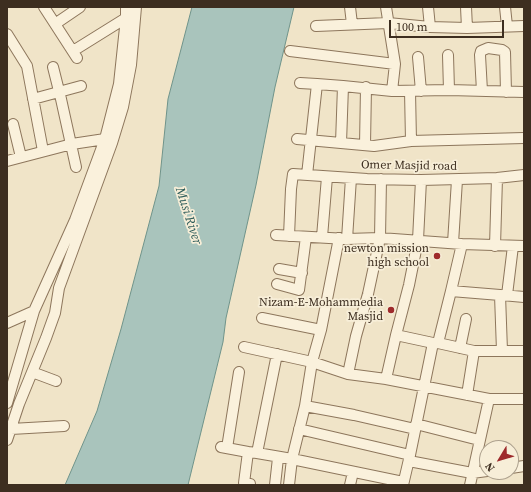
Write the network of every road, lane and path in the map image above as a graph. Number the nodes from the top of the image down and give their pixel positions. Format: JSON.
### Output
{"nodes":[{"id":1,"x":44,"y":7,"type":"edge"},
{"id":2,"x":80,"y":7,"type":"edge"},
{"id":3,"x":126,"y":7,"type":"edge"},
{"id":4,"x":136,"y":7,"type":"edge"},
{"id":5,"x":350,"y":7,"type":"edge"},
{"id":6,"x":386,"y":7,"type":"edge"},
{"id":7,"x":428,"y":7,"type":"edge"},
{"id":8,"x":466,"y":7,"type":"edge"},
{"id":9,"x":505,"y":7,"type":"edge"},
{"id":10,"x":126,"y":18,"type":"junction"},
{"id":11,"x":388,"y":23,"type":"junction"},
{"id":12,"x":55,"y":24,"type":"junction"},
{"id":13,"x":352,"y":24,"type":"junction"},
{"id":14,"x":316,"y":26,"type":"dead end"},
{"id":15,"x":507,"y":26,"type":"junction"},
{"id":16,"x":524,"y":26,"type":"edge"},
{"id":17,"x":430,"y":27,"type":"junction"},
{"id":18,"x":467,"y":28,"type":"junction"},
{"id":19,"x":7,"y":34,"type":"edge"},
{"id":20,"x":290,"y":51,"type":"dead end"},
{"id":21,"x":448,"y":55,"type":"dead end"},
{"id":22,"x":418,"y":57,"type":"dead end"},
{"id":23,"x":395,"y":64,"type":"junction"},
{"id":24,"x":53,"y":67,"type":"dead end"},
{"id":25,"x":300,"y":83,"type":"dead end"},
{"id":26,"x":317,"y":84,"type":"junction"},
{"id":27,"x":81,"y":86,"type":"dead end"},
{"id":28,"x":343,"y":86,"type":"junction"},
{"id":29,"x":366,"y":88,"type":"junction"},
{"id":30,"x":449,"y":90,"type":"junction"},
{"id":31,"x":59,"y":91,"type":"junction"},
{"id":32,"x":392,"y":91,"type":"junction"},
{"id":33,"x":410,"y":91,"type":"junction"},
{"id":34,"x":421,"y":91,"type":"junction"},
{"id":35,"x":482,"y":91,"type":"junction"},
{"id":36,"x":506,"y":92,"type":"junction"},
{"id":37,"x":524,"y":92,"type":"edge"},
{"id":38,"x":33,"y":99,"type":"junction"},
{"id":39,"x":13,"y":124,"type":"dead end"},
{"id":40,"x":524,"y":138,"type":"edge"},
{"id":41,"x":105,"y":139,"type":"junction"},
{"id":42,"x":297,"y":139,"type":"dead end"},
{"id":43,"x":310,"y":140,"type":"junction"},
{"id":44,"x":411,"y":141,"type":"junction"},
{"id":45,"x":341,"y":143,"type":"junction"},
{"id":46,"x":72,"y":144,"type":"junction"},
{"id":47,"x":365,"y":145,"type":"junction"},
{"id":48,"x":43,"y":151,"type":"junction"},
{"id":49,"x":21,"y":157,"type":"junction"},
{"id":50,"x":7,"y":161,"type":"edge"},
{"id":51,"x":76,"y":167,"type":"dead end"},
{"id":52,"x":307,"y":175,"type":"junction"},
{"id":53,"x":524,"y":175,"type":"edge"},
{"id":54,"x":327,"y":177,"type":"junction"},
{"id":55,"x":351,"y":178,"type":"junction"},
{"id":56,"x":497,"y":178,"type":"junction"},
{"id":57,"x":381,"y":179,"type":"junction"},
{"id":58,"x":421,"y":180,"type":"junction"},
{"id":59,"x":457,"y":180,"type":"junction"},
{"id":60,"x":79,"y":222,"type":"junction"},
{"id":61,"x":276,"y":235,"type":"dead end"},
{"id":62,"x":289,"y":236,"type":"junction"},
{"id":63,"x":306,"y":237,"type":"junction"},
{"id":64,"x":322,"y":237,"type":"junction"},
{"id":65,"x":343,"y":238,"type":"junction"},
{"id":66,"x":380,"y":238,"type":"junction"},
{"id":67,"x":418,"y":240,"type":"junction"},
{"id":68,"x":458,"y":244,"type":"junction"},
{"id":69,"x":496,"y":246,"type":"junction"},
{"id":70,"x":513,"y":246,"type":"junction"},
{"id":71,"x":524,"y":246,"type":"edge"},
{"id":72,"x":279,"y":269,"type":"dead end"},
{"id":73,"x":302,"y":273,"type":"junction"},
{"id":74,"x":277,"y":284,"type":"dead end"},
{"id":75,"x":451,"y":291,"type":"junction"},
{"id":76,"x":504,"y":295,"type":"junction"},
{"id":77,"x":524,"y":297,"type":"edge"},
{"id":78,"x":34,"y":311,"type":"junction"},
{"id":79,"x":262,"y":318,"type":"dead end"},
{"id":80,"x":466,"y":319,"type":"dead end"},
{"id":81,"x":7,"y":323,"type":"edge"},
{"id":82,"x":322,"y":330,"type":"junction"},
{"id":83,"x":396,"y":335,"type":"junction"},
{"id":84,"x":436,"y":343,"type":"junction"},
{"id":85,"x":244,"y":347,"type":"dead end"},
{"id":86,"x":460,"y":348,"type":"junction"},
{"id":87,"x":474,"y":351,"type":"junction"},
{"id":88,"x":502,"y":351,"type":"junction"},
{"id":89,"x":524,"y":351,"type":"edge"},
{"id":90,"x":277,"y":354,"type":"junction"},
{"id":91,"x":312,"y":362,"type":"junction"},
{"id":92,"x":32,"y":372,"type":"junction"},
{"id":93,"x":239,"y":372,"type":"dead end"},
{"id":94,"x":348,"y":374,"type":"junction"},
{"id":95,"x":386,"y":379,"type":"junction"},
{"id":96,"x":56,"y":381,"type":"dead end"},
{"id":97,"x":424,"y":387,"type":"junction"},
{"id":98,"x":467,"y":395,"type":"junction"},
{"id":99,"x":489,"y":399,"type":"junction"},
{"id":100,"x":524,"y":399,"type":"edge"},
{"id":101,"x":7,"y":404,"type":"edge"},
{"id":102,"x":305,"y":406,"type":"junction"},
{"id":103,"x":64,"y":426,"type":"dead end"},
{"id":104,"x":416,"y":426,"type":"junction"},
{"id":105,"x":298,"y":429,"type":"junction"},
{"id":106,"x":11,"y":430,"type":"junction"},
{"id":107,"x":7,"y":440,"type":"edge"},
{"id":108,"x":479,"y":440,"type":"junction"},
{"id":109,"x":252,"y":452,"type":"junction"},
{"id":110,"x":278,"y":458,"type":"junction"},
{"id":111,"x":410,"y":458,"type":"junction"},
{"id":112,"x":292,"y":459,"type":"junction"},
{"id":113,"x":353,"y":472,"type":"junction"},
{"id":114,"x":479,"y":472,"type":"edge"},
{"id":115,"x":472,"y":473,"type":"junction"},
{"id":116,"x":378,"y":481,"type":"edge"},
{"id":117,"x":403,"y":484,"type":"edge"},
{"id":118,"x":250,"y":485,"type":"edge"},
{"id":119,"x":275,"y":485,"type":"edge"},
{"id":120,"x":289,"y":485,"type":"edge"},
{"id":121,"x":350,"y":485,"type":"edge"},
{"id":122,"x":470,"y":485,"type":"edge"}],
"edges":[{"from":1,"to":12,"type":"street"},
{"from":2,"to":12,"type":"street"},
{"from":3,"to":10,"type":"street"},
{"from":4,"to":60,"type":"street"},
{"from":5,"to":13,"type":"street"},
{"from":6,"to":11,"type":"street"},
{"from":7,"to":17,"type":"street"},
{"from":8,"to":18,"type":"street"},
{"from":9,"to":15,"type":"street"},
{"from":10,"to":12,"type":"street"},
{"from":10,"to":41,"type":"street"},
{"from":11,"to":13,"type":"street"},
{"from":11,"to":17,"type":"street"},
{"from":11,"to":23,"type":"street"},
{"from":13,"to":14,"type":"street"},
{"from":15,"to":16,"type":"street"},
{"from":15,"to":18,"type":"street"},
{"from":17,"to":18,"type":"street"},
{"from":19,"to":38,"type":"street"},
{"from":20,"to":23,"type":"street"},
{"from":21,"to":30,"type":"street"},
{"from":22,"to":34,"type":"street"},
{"from":23,"to":32,"type":"street"},
{"from":24,"to":31,"type":"street"},
{"from":25,"to":26,"type":"street"},
{"from":26,"to":28,"type":"street"},
{"from":26,"to":43,"type":"street"},
{"from":27,"to":31,"type":"street"},
{"from":28,"to":29,"type":"street"},
{"from":28,"to":45,"type":"street"},
{"from":29,"to":32,"type":"street"},
{"from":29,"to":47,"type":"street"},
{"from":30,"to":34,"type":"street"},
{"from":30,"to":35,"type":"street"},
{"from":31,"to":38,"type":"street"},
{"from":31,"to":46,"type":"street"},
{"from":32,"to":33,"type":"street"},
{"from":33,"to":34,"type":"street"},
{"from":33,"to":44,"type":"street"},
{"from":35,"to":36,"type":"street"},
{"from":35,"to":36,"type":"street"},
{"from":36,"to":37,"type":"street"},
{"from":38,"to":48,"type":"street"},
{"from":39,"to":49,"type":"street"},
{"from":40,"to":44,"type":"street"},
{"from":41,"to":46,"type":"street"},
{"from":41,"to":60,"type":"street"},
{"from":42,"to":43,"type":"street"},
{"from":43,"to":45,"type":"street"},
{"from":43,"to":52,"type":"street"},
{"from":44,"to":47,"type":"street"},
{"from":45,"to":47,"type":"street"},
{"from":46,"to":48,"type":"street"},
{"from":46,"to":51,"type":"street"},
{"from":48,"to":49,"type":"street"},
{"from":49,"to":50,"type":"street"},
{"from":52,"to":54,"type":"street","name":"Omer Masjid road"},
{"from":52,"to":62,"type":"street","name":"Omer Masjid road"},
{"from":53,"to":56,"type":"street","name":"Omer Masjid road"},
{"from":54,"to":55,"type":"street","name":"Omer Masjid road"},
{"from":54,"to":64,"type":"street"},
{"from":55,"to":57,"type":"street","name":"Omer Masjid road"},
{"from":55,"to":65,"type":"street"},
{"from":56,"to":59,"type":"street","name":"Omer Masjid road"},
{"from":56,"to":69,"type":"street"},
{"from":57,"to":58,"type":"street","name":"Omer Masjid road"},
{"from":57,"to":66,"type":"street"},
{"from":58,"to":59,"type":"street","name":"Omer Masjid road"},
{"from":58,"to":67,"type":"street"},
{"from":59,"to":68,"type":"street"},
{"from":60,"to":78,"type":"street"},
{"from":60,"to":92,"type":"street"},
{"from":61,"to":62,"type":"street"},
{"from":62,"to":63,"type":"street"},
{"from":63,"to":64,"type":"street"},
{"from":63,"to":73,"type":"street"},
{"from":64,"to":65,"type":"street"},
{"from":65,"to":66,"type":"street"},
{"from":65,"to":82,"type":"street"},
{"from":66,"to":67,"type":"street"},
{"from":66,"to":94,"type":"street"},
{"from":67,"to":68,"type":"street"},
{"from":67,"to":83,"type":"street"},
{"from":68,"to":69,"type":"street"},
{"from":68,"to":75,"type":"street"},
{"from":69,"to":70,"type":"street"},
{"from":70,"to":71,"type":"street"},
{"from":70,"to":76,"type":"street"},
{"from":72,"to":73,"type":"street"},
{"from":73,"to":74,"type":"street"},
{"from":75,"to":76,"type":"street"},
{"from":75,"to":84,"type":"street"},
{"from":76,"to":77,"type":"street"},
{"from":76,"to":88,"type":"street"},
{"from":78,"to":81,"type":"street"},
{"from":78,"to":101,"type":"street"},
{"from":79,"to":82,"type":"street"},
{"from":80,"to":86,"type":"street"},
{"from":82,"to":91,"type":"street"},
{"from":83,"to":84,"type":"street"},
{"from":83,"to":95,"type":"street"},
{"from":84,"to":86,"type":"street"},
{"from":84,"to":97,"type":"street"},
{"from":85,"to":90,"type":"street"},
{"from":86,"to":87,"type":"street"},
{"from":87,"to":88,"type":"street"},
{"from":87,"to":98,"type":"street"},
{"from":88,"to":89,"type":"street"},
{"from":90,"to":91,"type":"street"},
{"from":90,"to":109,"type":"street"},
{"from":91,"to":94,"type":"street"},
{"from":91,"to":102,"type":"street"},
{"from":92,"to":96,"type":"street"},
{"from":92,"to":106,"type":"street"},
{"from":93,"to":109,"type":"street"},
{"from":94,"to":95,"type":"street"},
{"from":95,"to":97,"type":"street"},
{"from":97,"to":98,"type":"street"},
{"from":97,"to":104,"type":"street"},
{"from":98,"to":99,"type":"street"},
{"from":99,"to":100,"type":"street"},
{"from":99,"to":108,"type":"street"},
{"from":102,"to":104,"type":"street"},
{"from":102,"to":105,"type":"street"},
{"from":103,"to":106,"type":"street"},
{"from":104,"to":108,"type":"street"},
{"from":104,"to":111,"type":"street"},
{"from":105,"to":111,"type":"street"},
{"from":105,"to":112,"type":"street"},
{"from":106,"to":107,"type":"street"},
{"from":108,"to":115,"type":"street"},
{"from":109,"to":110,"type":"street"},
{"from":109,"to":118,"type":"street"},
{"from":110,"to":112,"type":"street"},
{"from":110,"to":119,"type":"street"},
{"from":111,"to":115,"type":"street"},
{"from":111,"to":117,"type":"street"},
{"from":112,"to":113,"type":"street"},
{"from":112,"to":120,"type":"street"},
{"from":113,"to":116,"type":"street"},
{"from":113,"to":121,"type":"street"},
{"from":114,"to":115,"type":"street"},
{"from":115,"to":122,"type":"street"},
{"from":116,"to":117,"type":"street"}]}
